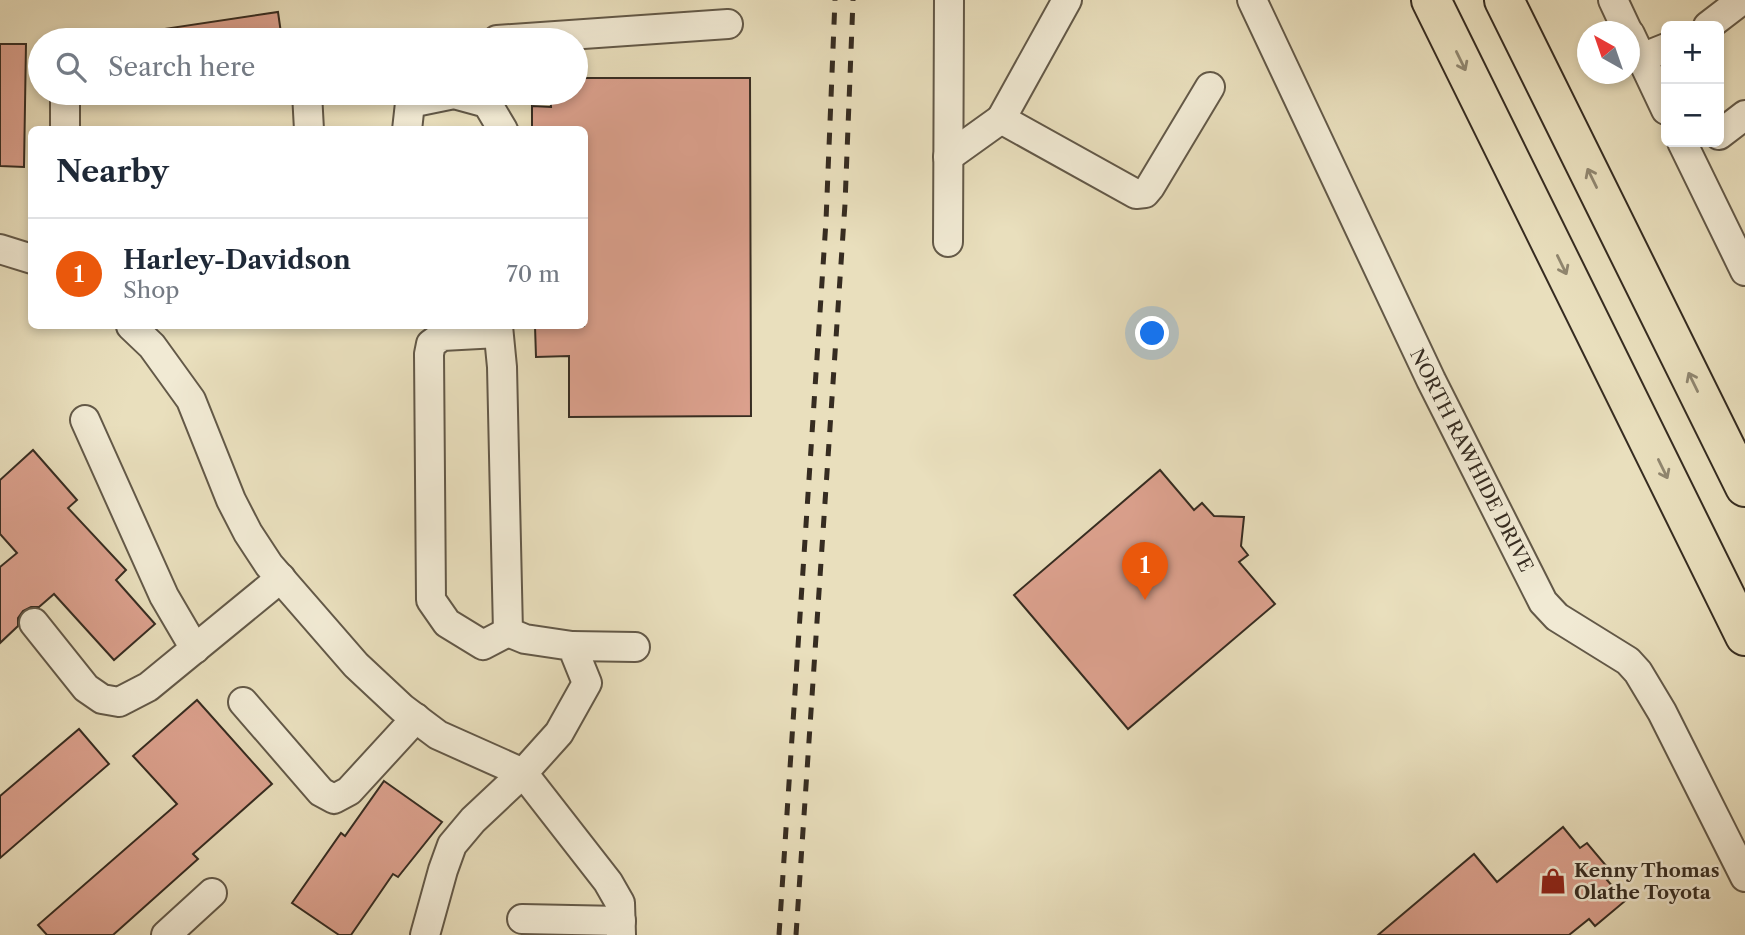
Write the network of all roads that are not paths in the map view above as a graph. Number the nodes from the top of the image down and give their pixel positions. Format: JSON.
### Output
{"nodes":[{"id":1,"x":948,"y":0,"type":"edge"},
{"id":2,"x":1067,"y":0,"type":"edge"},
{"id":3,"x":1252,"y":0,"type":"edge"},
{"id":4,"x":1431,"y":0,"type":"edge"},
{"id":5,"x":1504,"y":0,"type":"edge"},
{"id":6,"x":1613,"y":0,"type":"edge"},
{"id":7,"x":1742,"y":0,"type":"edge"},
{"id":8,"x":1715,"y":21,"type":"edge"},
{"id":9,"x":728,"y":24,"type":"dead end"},
{"id":10,"x":588,"y":34,"type":"edge"},
{"id":11,"x":1641,"y":43,"type":"edge"},
{"id":12,"x":1210,"y":87,"type":"dead end"},
{"id":13,"x":1661,"y":97,"type":"edge"},
{"id":14,"x":65,"y":105,"type":"edge"},
{"id":15,"x":308,"y":105,"type":"edge"},
{"id":16,"x":488,"y":105,"type":"edge"},
{"id":17,"x":1745,"y":115,"type":"edge"},
{"id":18,"x":1000,"y":119,"type":"junction"},
{"id":19,"x":65,"y":126,"type":"edge"},
{"id":20,"x":309,"y":126,"type":"edge"},
{"id":21,"x":501,"y":126,"type":"edge"},
{"id":22,"x":1724,"y":131,"type":"edge"},
{"id":23,"x":1694,"y":147,"type":"edge"},
{"id":24,"x":948,"y":157,"type":"junction"},
{"id":25,"x":1737,"y":241,"type":"edge"},
{"id":26,"x":948,"y":242,"type":"dead end"},
{"id":27,"x":0,"y":249,"type":"edge"},
{"id":28,"x":28,"y":258,"type":"edge"},
{"id":29,"x":1745,"y":271,"type":"edge"},
{"id":30,"x":134,"y":329,"type":"edge"},
{"id":31,"x":498,"y":329,"type":"edge"},
{"id":32,"x":85,"y":420,"type":"dead end"},
{"id":33,"x":1745,"y":487,"type":"edge"},
{"id":34,"x":281,"y":578,"type":"junction"},
{"id":35,"x":34,"y":623,"type":"dead end"},
{"id":36,"x":508,"y":632,"type":"junction"},
{"id":37,"x":1745,"y":636,"type":"edge"},
{"id":38,"x":572,"y":646,"type":"junction"},
{"id":39,"x":635,"y":647,"type":"dead end"},
{"id":40,"x":195,"y":649,"type":"junction"},
{"id":41,"x":243,"y":702,"type":"dead end"},
{"id":42,"x":416,"y":718,"type":"junction"},
{"id":43,"x":523,"y":773,"type":"junction"},
{"id":44,"x":1745,"y":877,"type":"edge"},
{"id":45,"x":212,"y":893,"type":"dead end"},
{"id":46,"x":522,"y":919,"type":"dead end"},
{"id":47,"x":621,"y":928,"type":"edge"},
{"id":48,"x":166,"y":935,"type":"edge"},
{"id":49,"x":425,"y":935,"type":"edge"}],
"edges":[{"from":1,"to":24,"type":"street"},
{"from":2,"to":18,"type":"street"},
{"from":3,"to":44,"type":"street","name":"NORTH RAWHIDE DRIVE"},
{"from":4,"to":37,"type":"highway","one_way":true},
{"from":33,"to":5,"type":"highway","one_way":true},
{"from":6,"to":11,"type":"street"},
{"from":7,"to":8,"type":"street"},
{"from":9,"to":10,"type":"street"},
{"from":11,"to":13,"type":"street"},
{"from":12,"to":18,"type":"street"},
{"from":14,"to":19,"type":"street"},
{"from":15,"to":20,"type":"street"},
{"from":16,"to":21,"type":"street"},
{"from":17,"to":22,"type":"street"},
{"from":18,"to":24,"type":"street"},
{"from":23,"to":25,"type":"street"},
{"from":24,"to":26,"type":"street"},
{"from":25,"to":29,"type":"street"},
{"from":27,"to":28,"type":"street"},
{"from":30,"to":34,"type":"street"},
{"from":31,"to":36,"type":"street"},
{"from":31,"to":36,"type":"street"},
{"from":32,"to":40,"type":"street"},
{"from":34,"to":40,"type":"street"},
{"from":34,"to":42,"type":"street"},
{"from":35,"to":40,"type":"street"},
{"from":36,"to":38,"type":"street"},
{"from":38,"to":39,"type":"street"},
{"from":38,"to":43,"type":"street"},
{"from":41,"to":42,"type":"street"},
{"from":42,"to":43,"type":"street"},
{"from":43,"to":47,"type":"street"},
{"from":43,"to":49,"type":"street"},
{"from":45,"to":48,"type":"street"},
{"from":46,"to":47,"type":"street"}]}
